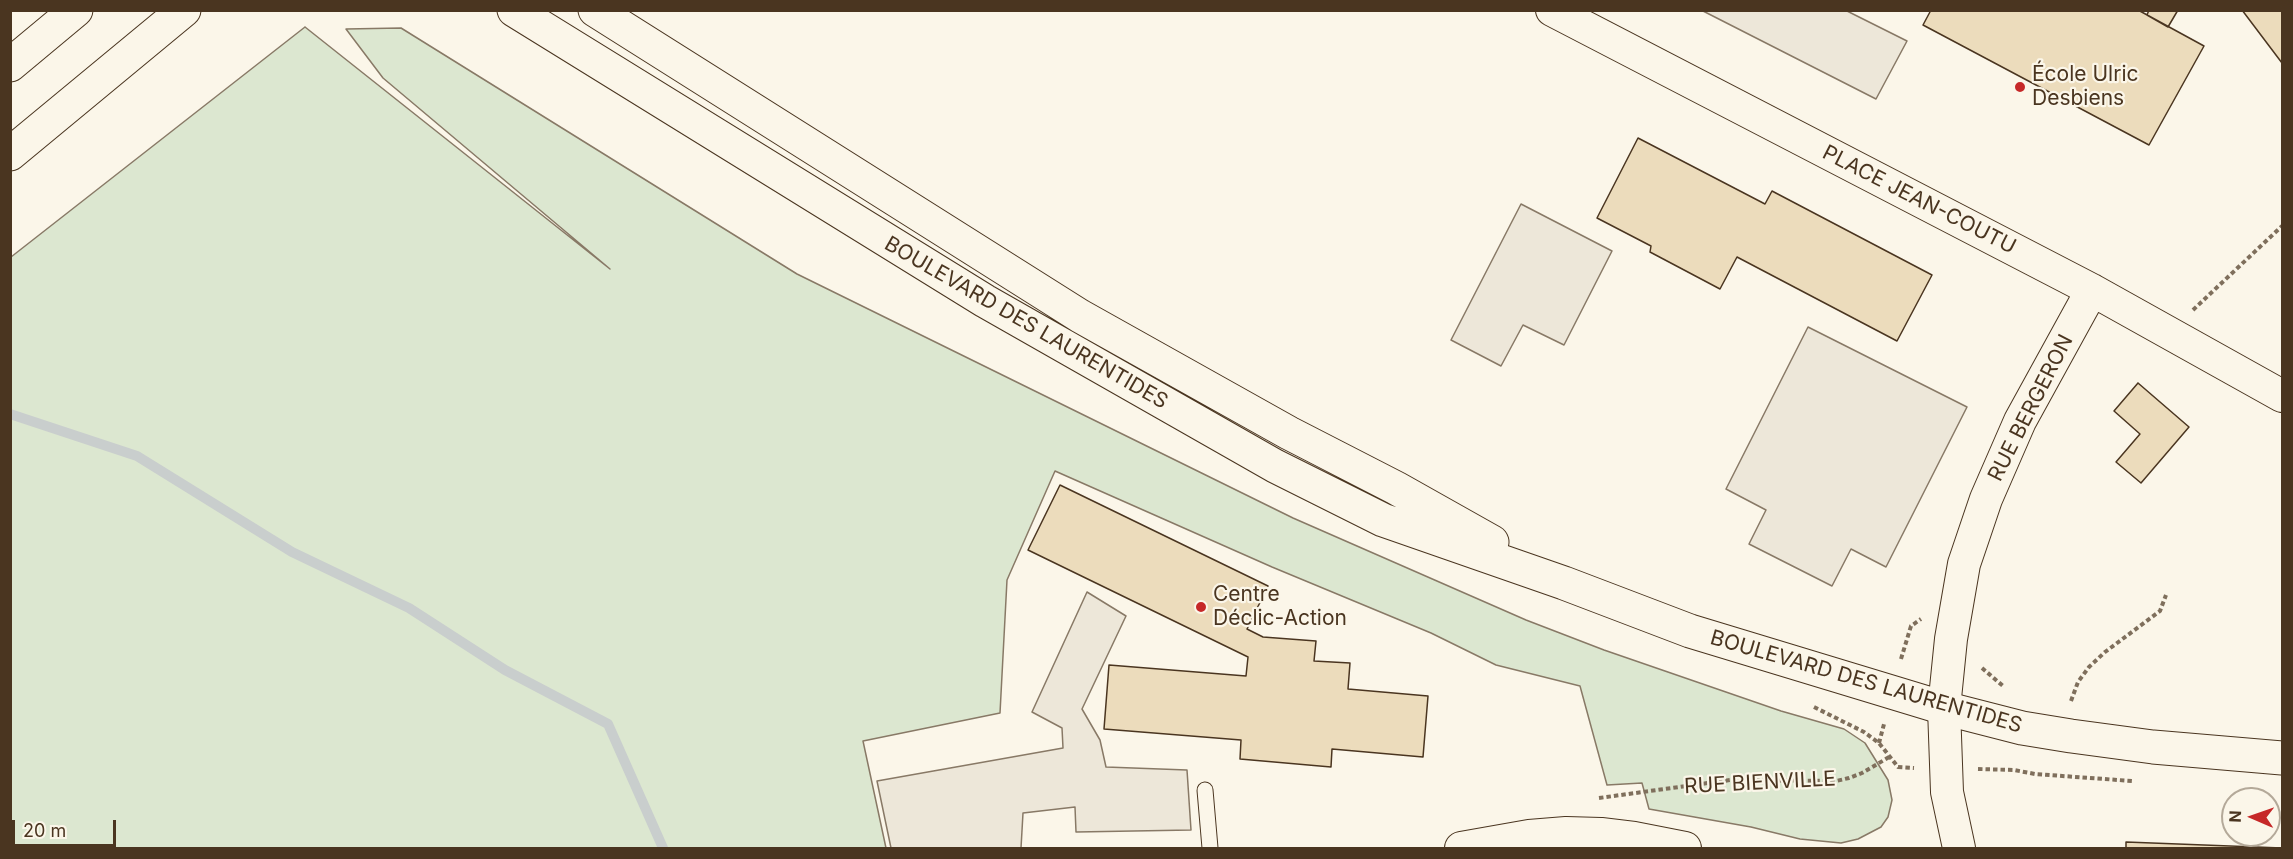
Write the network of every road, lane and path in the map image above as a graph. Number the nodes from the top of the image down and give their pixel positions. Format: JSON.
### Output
{"nodes":[{"id":1,"x":76,"y":10,"type":"edge"},
{"id":2,"x":184,"y":10,"type":"edge"},
{"id":3,"x":514,"y":10,"type":"edge"},
{"id":4,"x":596,"y":10,"type":"edge"},
{"id":5,"x":1552,"y":10,"type":"edge"},
{"id":6,"x":10,"y":65,"type":"edge"},
{"id":7,"x":10,"y":154,"type":"edge"},
{"id":8,"x":2283,"y":226,"type":"edge"},
{"id":9,"x":2092,"y":290,"type":"junction"},
{"id":10,"x":2173,"y":334,"type":"junction"},
{"id":11,"x":2283,"y":396,"type":"edge"},
{"id":12,"x":1564,"y":583,"type":"junction"},
{"id":13,"x":2166,"y":595,"type":"dead end"},
{"id":14,"x":1925,"y":618,"type":"dead end"},
{"id":15,"x":1907,"y":636,"type":"dead end"},
{"id":16,"x":2071,"y":702,"type":"dead end"},
{"id":17,"x":1808,"y":704,"type":"dead end"},
{"id":18,"x":1944,"y":708,"type":"junction"},
{"id":19,"x":1891,"y":756,"type":"junction"},
{"id":20,"x":2283,"y":758,"type":"edge"},
{"id":21,"x":1898,"y":767,"type":"dead end"},
{"id":22,"x":1205,"y":790,"type":"dead end"},
{"id":23,"x":1599,"y":798,"type":"dead end"},
{"id":24,"x":1210,"y":849,"type":"edge"},
{"id":25,"x":1461,"y":849,"type":"edge"},
{"id":26,"x":1685,"y":849,"type":"edge"},
{"id":27,"x":1959,"y":849,"type":"edge"}],
"edges":[{"from":1,"to":6,"type":"main road"},
{"from":2,"to":7,"type":"main road"},
{"from":3,"to":12,"type":"main road","name":"BOULEVARD DES LAURENTIDES"},
{"from":4,"to":12,"type":"main road","name":"BOULEVARD DES LAURENTIDES"},
{"from":5,"to":9,"type":"street","name":"PLACE JEAN-COUTU"},
{"from":8,"to":10,"type":"path"},
{"from":9,"to":10,"type":"street","name":"PLACE JEAN-COUTU"},
{"from":9,"to":18,"type":"street","name":"RUE BERGERON"},
{"from":10,"to":11,"type":"street","name":"PLACE JEAN-COUTU"},
{"from":12,"to":18,"type":"main road","name":"BOULEVARD DES LAURENTIDES"},
{"from":13,"to":16,"type":"path"},
{"from":14,"to":15,"type":"path"},
{"from":17,"to":19,"type":"path","name":"BOULEVARD DES LAURENTIDES"},
{"from":18,"to":20,"type":"main road","name":"BOULEVARD DES LAURENTIDES"},
{"from":18,"to":27,"type":"street","name":"RUE BERGERON"},
{"from":19,"to":21,"type":"path","name":"BOULEVARD DES LAURENTIDES"},
{"from":19,"to":23,"type":"path","name":"RUE BIENVILLE"},
{"from":22,"to":24,"type":"lane"},
{"from":25,"to":26,"type":"street"}]}
